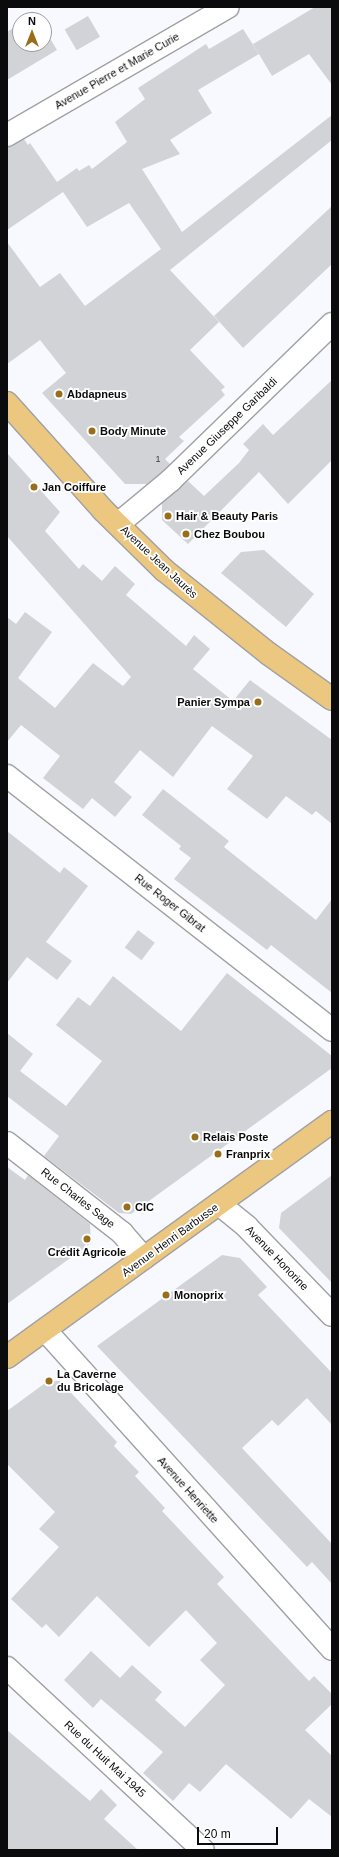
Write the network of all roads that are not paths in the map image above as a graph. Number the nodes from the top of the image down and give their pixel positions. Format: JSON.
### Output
{"nodes":[{"id":1,"x":228,"y":7,"type":"edge"},
{"id":2,"x":7,"y":135,"type":"edge"},
{"id":3,"x":332,"y":324,"type":"edge"},
{"id":4,"x":7,"y":403,"type":"edge"},
{"id":5,"x":118,"y":524,"type":"junction"},
{"id":6,"x":332,"y":699,"type":"edge"},
{"id":7,"x":7,"y":776,"type":"edge"},
{"id":8,"x":332,"y":1030,"type":"edge"},
{"id":9,"x":332,"y":1122,"type":"edge"},
{"id":10,"x":7,"y":1143,"type":"edge"},
{"id":11,"x":219,"y":1204,"type":"junction"},
{"id":12,"x":144,"y":1258,"type":"junction"},
{"id":13,"x":332,"y":1315,"type":"edge"},
{"id":14,"x":45,"y":1330,"type":"junction"},
{"id":15,"x":7,"y":1357,"type":"edge"},
{"id":16,"x":332,"y":1649,"type":"edge"},
{"id":17,"x":7,"y":1668,"type":"edge"},
{"id":18,"x":203,"y":1850,"type":"edge"}],
"edges":[{"from":1,"to":2,"type":"street","name":"Avenue Pierre et Marie Curie"},
{"from":3,"to":5,"type":"street","name":"Avenue Giuseppe Garibaldi"},
{"from":4,"to":5,"type":"main road","name":"Avenue Jean Jaurès"},
{"from":5,"to":6,"type":"main road","name":"Avenue Jean Jaurès"},
{"from":7,"to":8,"type":"street","name":"Rue Roger Gibrat"},
{"from":9,"to":11,"type":"main road","name":"Avenue Henri Barbusse"},
{"from":10,"to":12,"type":"street","name":"Rue Charles Sage"},
{"from":11,"to":12,"type":"main road","name":"Avenue Henri Barbusse"},
{"from":11,"to":13,"type":"street","name":"Avenue Honorine"},
{"from":12,"to":14,"type":"main road","name":"Avenue Henri Barbusse"},
{"from":14,"to":15,"type":"main road","name":"Avenue Henri Barbusse"},
{"from":14,"to":16,"type":"street","name":"Avenue Henriette"},
{"from":17,"to":18,"type":"street","name":"Rue du Huit Mai 1945"}]}
